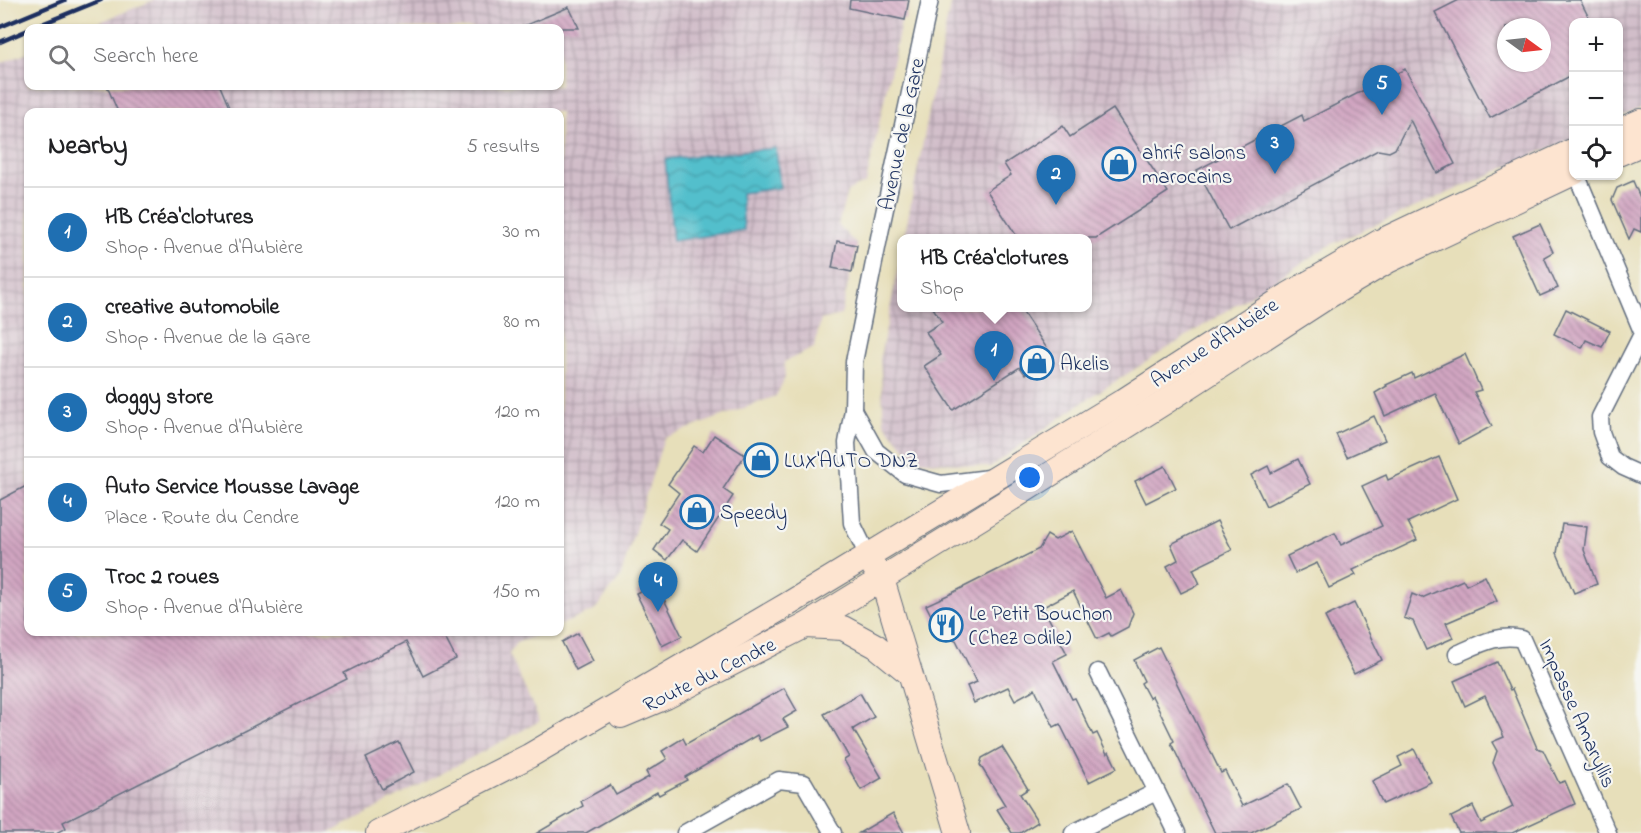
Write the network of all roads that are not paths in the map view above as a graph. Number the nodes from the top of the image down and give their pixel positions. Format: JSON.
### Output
{"nodes":[{"id":1,"x":930,"y":0,"type":"edge"},
{"id":2,"x":1641,"y":121,"type":"edge"},
{"id":3,"x":1623,"y":129,"type":"edge"},
{"id":4,"x":1641,"y":144,"type":"edge"},
{"id":5,"x":1623,"y":152,"type":"edge"},
{"id":6,"x":1569,"y":166,"type":"edge"},
{"id":7,"x":1569,"y":166,"type":"edge"},
{"id":8,"x":1580,"y":180,"type":"edge"},
{"id":9,"x":1641,"y":329,"type":"edge"},
{"id":10,"x":1641,"y":336,"type":"edge"},
{"id":11,"x":853,"y":410,"type":"junction"},
{"id":12,"x":1641,"y":475,"type":"edge"},
{"id":13,"x":997,"y":478,"type":"junction"},
{"id":14,"x":868,"y":556,"type":"junction"},
{"id":15,"x":882,"y":579,"type":"junction"},
{"id":16,"x":805,"y":626,"type":"junction"},
{"id":17,"x":1457,"y":654,"type":"dead end"},
{"id":18,"x":908,"y":672,"type":"junction"},
{"id":19,"x":1098,"y":672,"type":"dead end"},
{"id":20,"x":529,"y":756,"type":"junction"},
{"id":21,"x":1156,"y":792,"type":"junction"},
{"id":22,"x":378,"y":833,"type":"edge"},
{"id":23,"x":685,"y":833,"type":"edge"},
{"id":24,"x":833,"y":833,"type":"edge"},
{"id":25,"x":958,"y":833,"type":"edge"},
{"id":26,"x":1073,"y":833,"type":"edge"},
{"id":27,"x":1177,"y":833,"type":"edge"},
{"id":28,"x":1608,"y":833,"type":"edge"}],
"edges":[{"from":1,"to":11,"type":"street","name":"Avenue de la Gare"},
{"from":2,"to":3,"type":"main road"},
{"from":4,"to":5,"type":"main road"},
{"from":6,"to":13,"type":"main road","name":"Avenue d'Aubière"},
{"from":7,"to":15,"type":"main road","name":"Avenue d'Aubière"},
{"from":8,"to":9,"type":"street"},
{"from":10,"to":12,"type":"street"},
{"from":11,"to":13,"type":"street"},
{"from":11,"to":14,"type":"street","name":"Avenue de la Gare"},
{"from":13,"to":14,"type":"main road","name":"Avenue d'Aubière"},
{"from":14,"to":15,"type":"main road"},
{"from":14,"to":20,"type":"main road","name":"Route du Cendre"},
{"from":15,"to":16,"type":"main road","name":"Route du Cendre"},
{"from":15,"to":18,"type":"main road"},
{"from":16,"to":18,"type":"main road"},
{"from":16,"to":20,"type":"main road","name":"Route du Cendre"},
{"from":17,"to":28,"type":"street","name":"Impasse Amaryllis"},
{"from":18,"to":25,"type":"main road"},
{"from":19,"to":21,"type":"street"},
{"from":20,"to":22,"type":"main road","name":"Route du Cendre"},
{"from":21,"to":26,"type":"street"},
{"from":21,"to":27,"type":"street"},
{"from":23,"to":24,"type":"street"}]}
